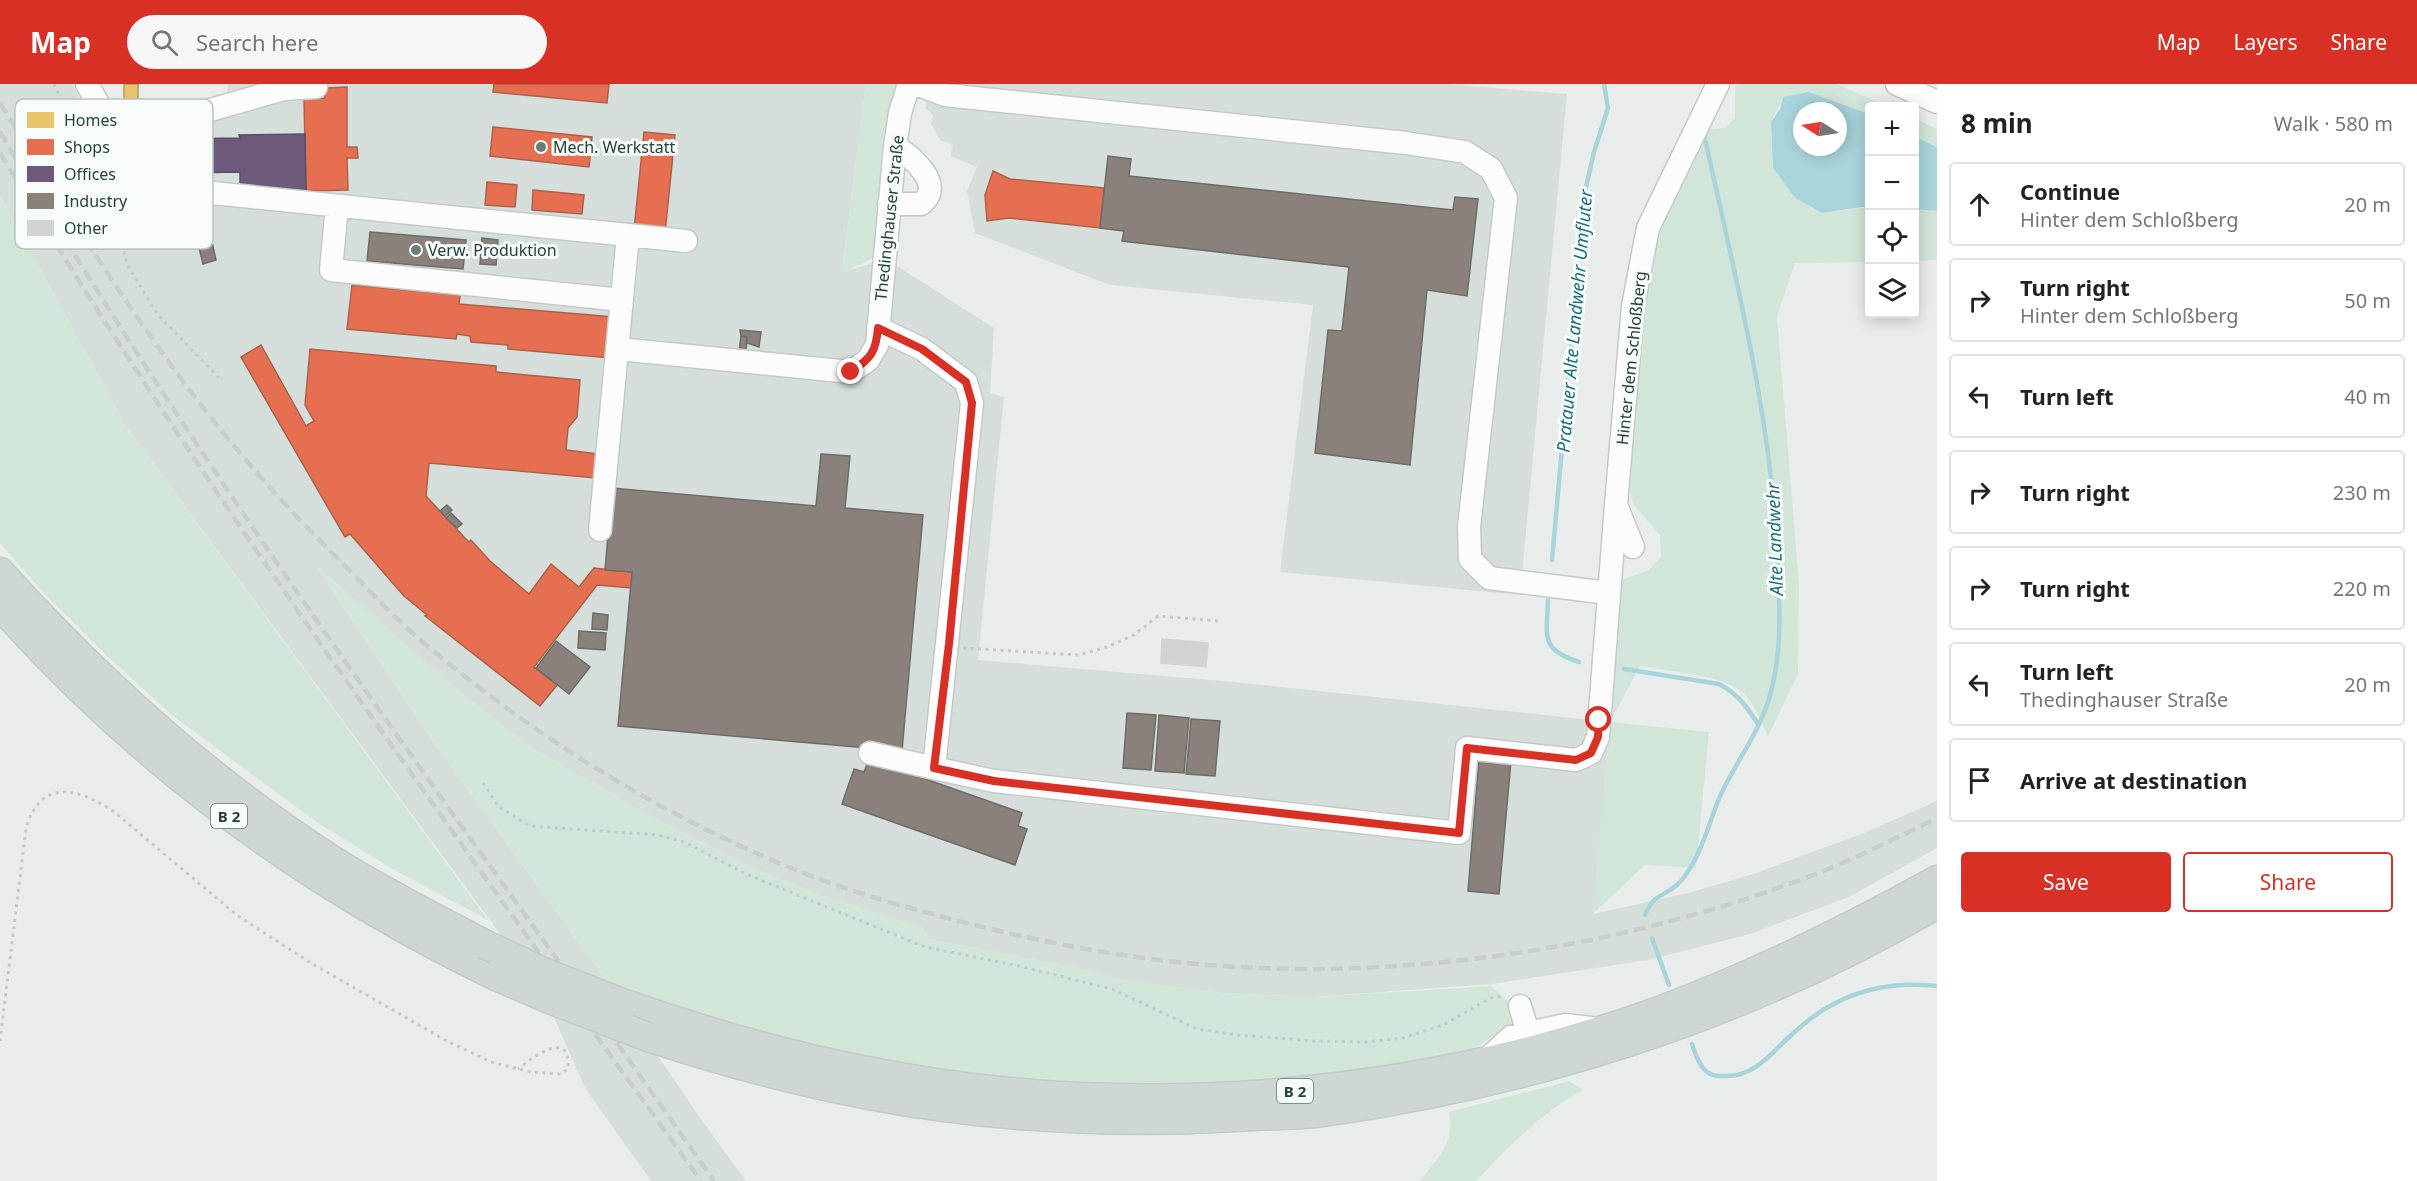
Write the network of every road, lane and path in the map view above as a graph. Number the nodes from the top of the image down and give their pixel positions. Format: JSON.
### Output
{"nodes":[{"id":1,"x":54,"y":84,"type":"edge"},
{"id":2,"x":87,"y":84,"type":"edge"},
{"id":3,"x":909,"y":84,"type":"edge"},
{"id":4,"x":916,"y":84,"type":"edge"},
{"id":5,"x":1718,"y":84,"type":"edge"},
{"id":6,"x":1897,"y":84,"type":"edge"},
{"id":7,"x":316,"y":87,"type":"dead end"},
{"id":8,"x":60,"y":99,"type":"edge"},
{"id":9,"x":95,"y":99,"type":"edge"},
{"id":10,"x":1937,"y":102,"type":"edge"},
{"id":11,"x":213,"y":109,"type":"edge"},
{"id":12,"x":895,"y":146,"type":"junction"},
{"id":13,"x":213,"y":193,"type":"edge"},
{"id":14,"x":889,"y":204,"type":"junction"},
{"id":15,"x":337,"y":206,"type":"junction"},
{"id":16,"x":628,"y":236,"type":"junction"},
{"id":17,"x":686,"y":241,"type":"dead end"},
{"id":18,"x":123,"y":249,"type":"edge"},
{"id":19,"x":622,"y":300,"type":"junction"},
{"id":20,"x":878,"y":328,"type":"junction"},
{"id":21,"x":618,"y":349,"type":"junction"},
{"id":22,"x":221,"y":380,"type":"dead end"},
{"id":23,"x":1616,"y":506,"type":"junction"},
{"id":24,"x":600,"y":530,"type":"dead end"},
{"id":25,"x":1633,"y":548,"type":"dead end"},
{"id":26,"x":0,"y":572,"type":"edge"},
{"id":27,"x":1608,"y":592,"type":"junction"},
{"id":28,"x":0,"y":605,"type":"edge"},
{"id":29,"x":1218,"y":621,"type":"dead end"},
{"id":30,"x":948,"y":646,"type":"junction"},
{"id":31,"x":870,"y":753,"type":"dead end"},
{"id":32,"x":934,"y":768,"type":"junction"},
{"id":33,"x":483,"y":783,"type":"dead end"},
{"id":34,"x":1937,"y":880,"type":"edge"},
{"id":35,"x":1937,"y":904,"type":"edge"},
{"id":36,"x":1520,"y":1006,"type":"joint"},
{"id":37,"x":1600,"y":1029,"type":"junction"},
{"id":38,"x":1528,"y":1033,"type":"junction"},
{"id":39,"x":0,"y":1041,"type":"edge"},
{"id":40,"x":1485,"y":1061,"type":"junction"},
{"id":41,"x":518,"y":1069,"type":"junction"}],
"edges":[{"from":1,"to":8,"type":"path"},
{"from":2,"to":9,"type":"street"},
{"from":3,"to":12,"type":"street","name":"Thedinghauser Straße"},
{"from":4,"to":27,"type":"street"},
{"from":5,"to":23,"type":"street","name":"Hinter dem Schloßberg"},
{"from":6,"to":10,"type":"street"},
{"from":7,"to":11,"type":"street"},
{"from":12,"to":14,"type":"street","name":"Thedinghauser Straße"},
{"from":12,"to":14,"type":"street"},
{"from":13,"to":15,"type":"street"},
{"from":14,"to":20,"type":"street","name":"Thedinghauser Straße"},
{"from":15,"to":16,"type":"street"},
{"from":15,"to":19,"type":"street"},
{"from":16,"to":17,"type":"street"},
{"from":16,"to":19,"type":"street"},
{"from":18,"to":22,"type":"path"},
{"from":19,"to":21,"type":"street"},
{"from":20,"to":21,"type":"street","name":"Thedinghauser Straße"},
{"from":20,"to":30,"type":"street"},
{"from":21,"to":24,"type":"street"},
{"from":23,"to":25,"type":"street","name":"Hinter dem Schloßberg"},
{"from":23,"to":27,"type":"street","name":"Hinter dem Schloßberg"},
{"from":26,"to":40,"type":"main road","number":"B 2","bridge":true},
{"from":27,"to":32,"type":"street","name":"Hinter dem Schloßberg"},
{"from":28,"to":35,"type":"main road","number":"B 2","bridge":true},
{"from":29,"to":30,"type":"path"},
{"from":30,"to":32,"type":"street"},
{"from":31,"to":32,"type":"street"},
{"from":33,"to":36,"type":"path"},
{"from":34,"to":37,"type":"main road","number":"B 2"},
{"from":36,"to":38,"type":"street"},
{"from":37,"to":38,"type":"street"},
{"from":37,"to":40,"type":"main road","number":"B 2"},
{"from":38,"to":40,"type":"street"},
{"from":39,"to":41,"type":"path"},
{"from":41,"to":41,"type":"path"}]}
